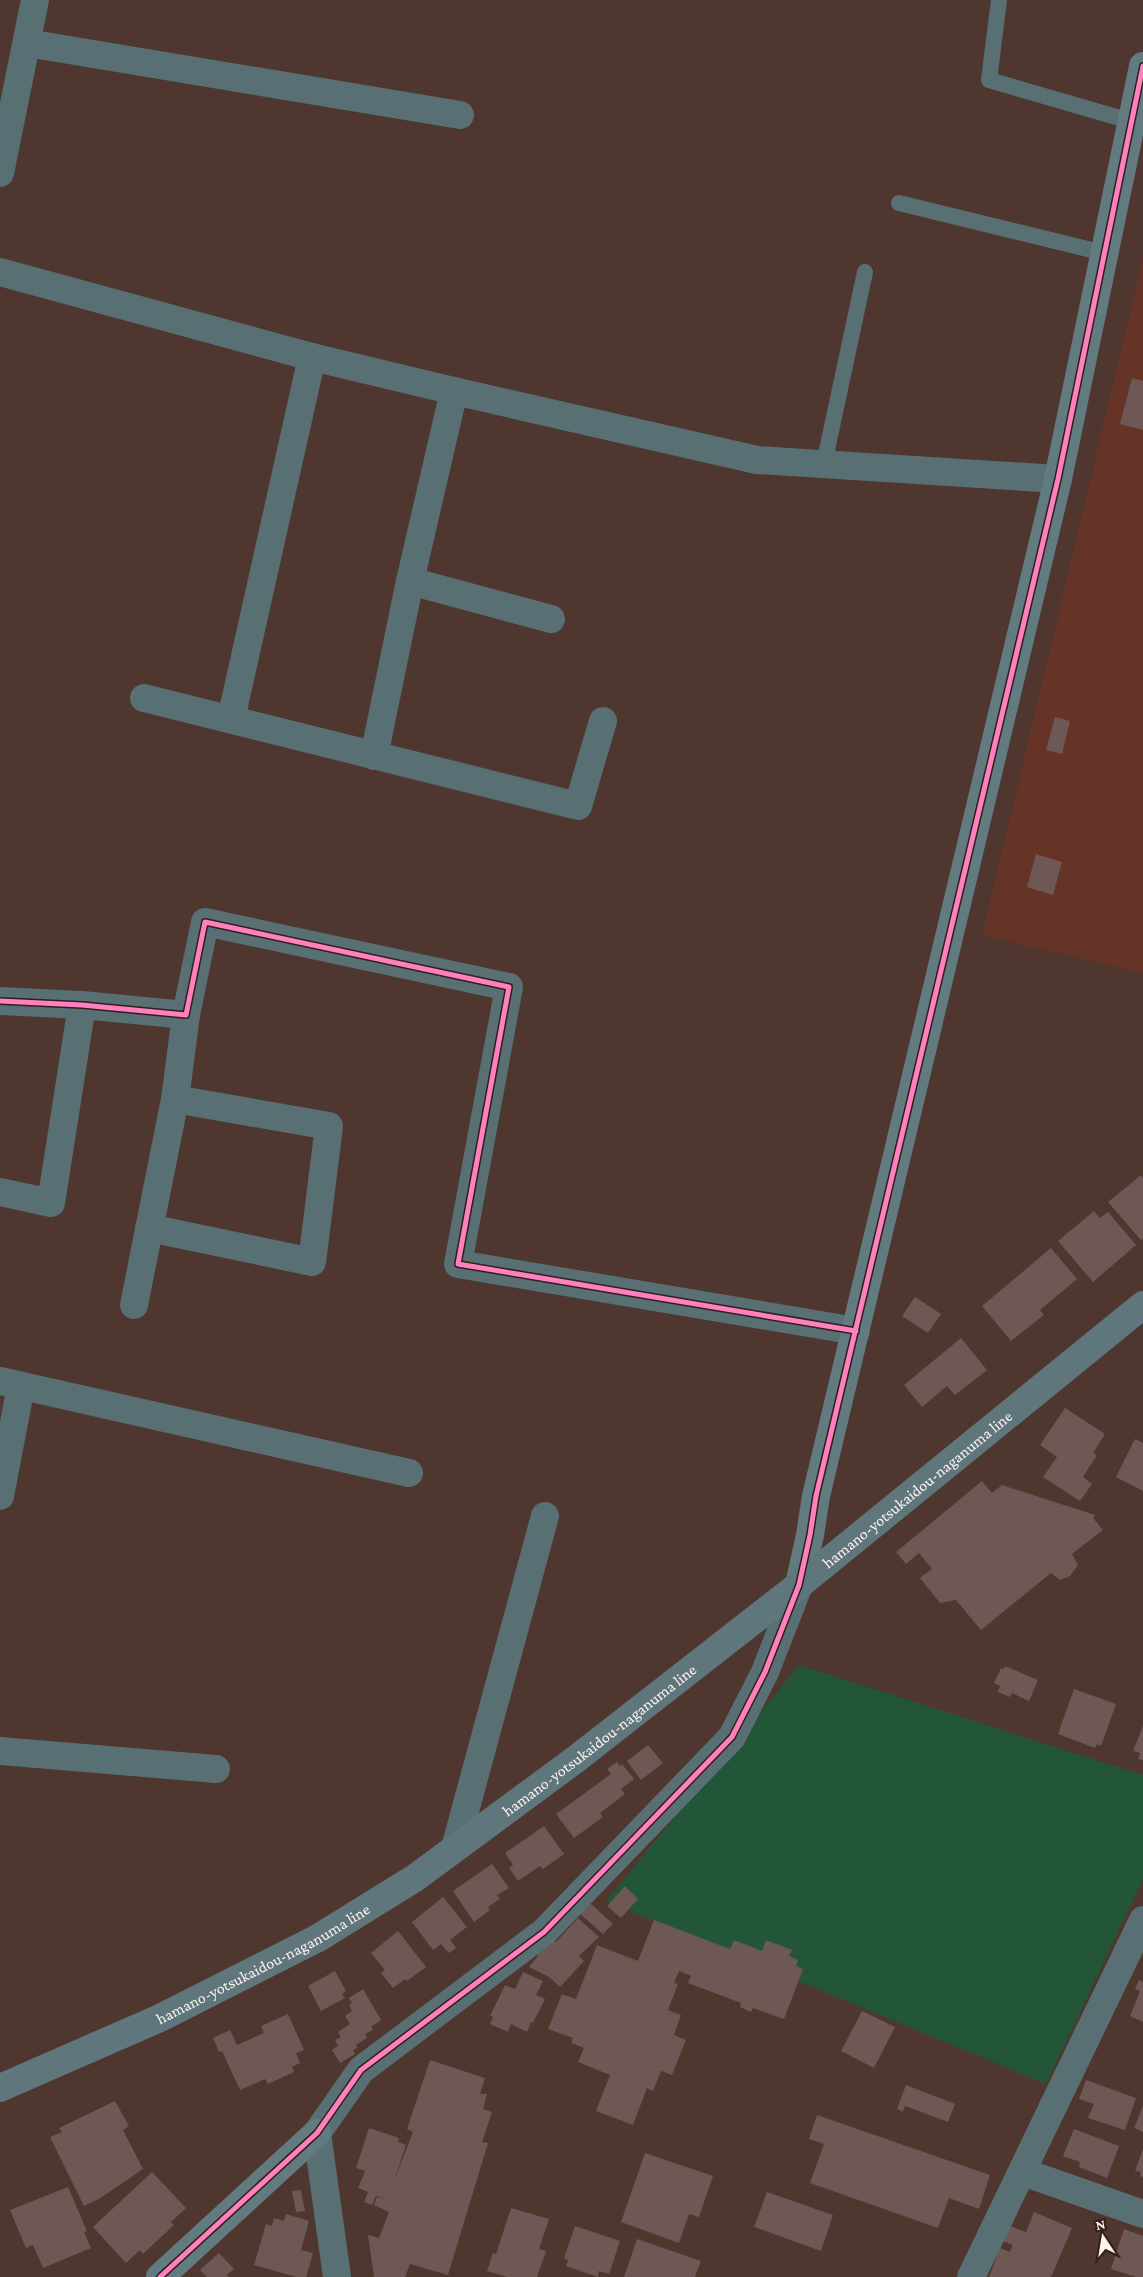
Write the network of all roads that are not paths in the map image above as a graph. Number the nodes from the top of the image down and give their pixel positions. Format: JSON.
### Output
{"nodes":[{"id":1,"x":35,"y":0,"type":"edge"},
{"id":2,"x":999,"y":0,"type":"edge"},
{"id":3,"x":27,"y":42,"type":"junction"},
{"id":4,"x":1143,"y":66,"type":"edge"},
{"id":5,"x":460,"y":115,"type":"dead end"},
{"id":6,"x":1130,"y":121,"type":"junction"},
{"id":7,"x":0,"y":173,"type":"edge"},
{"id":8,"x":899,"y":203,"type":"dead end"},
{"id":9,"x":1104,"y":253,"type":"junction"},
{"id":10,"x":0,"y":272,"type":"edge"},
{"id":11,"x":865,"y":272,"type":"dead end"},
{"id":12,"x":312,"y":357,"type":"junction"},
{"id":13,"x":454,"y":392,"type":"junction"},
{"id":14,"x":824,"y":464,"type":"junction"},
{"id":15,"x":1058,"y":479,"type":"junction"},
{"id":16,"x":410,"y":581,"type":"junction"},
{"id":17,"x":551,"y":619,"type":"dead end"},
{"id":18,"x":144,"y":698,"type":"dead end"},
{"id":19,"x":231,"y":720,"type":"junction"},
{"id":20,"x":603,"y":721,"type":"dead end"},
{"id":21,"x":374,"y":756,"type":"junction"},
{"id":22,"x":0,"y":1001,"type":"edge"},
{"id":23,"x":82,"y":1005,"type":"junction"},
{"id":24,"x":186,"y":1015,"type":"junction"},
{"id":25,"x":175,"y":1099,"type":"junction"},
{"id":26,"x":0,"y":1192,"type":"edge"},
{"id":27,"x":149,"y":1228,"type":"junction"},
{"id":28,"x":134,"y":1304,"type":"dead end"},
{"id":29,"x":1143,"y":1305,"type":"edge"},
{"id":30,"x":856,"y":1331,"type":"junction"},
{"id":31,"x":10,"y":1384,"type":"edge"},
{"id":32,"x":409,"y":1473,"type":"dead end"},
{"id":33,"x":0,"y":1496,"type":"edge"},
{"id":34,"x":545,"y":1516,"type":"dead end"},
{"id":35,"x":799,"y":1585,"type":"junction"},
{"id":36,"x":0,"y":1751,"type":"edge"},
{"id":37,"x":216,"y":1769,"type":"dead end"},
{"id":38,"x":455,"y":1848,"type":"junction"},
{"id":39,"x":1143,"y":1920,"type":"edge"},
{"id":40,"x":0,"y":2088,"type":"edge"},
{"id":41,"x":317,"y":2133,"type":"junction"},
{"id":42,"x":1023,"y":2172,"type":"junction"},
{"id":43,"x":1143,"y":2214,"type":"edge"},
{"id":44,"x":160,"y":2277,"type":"edge"},
{"id":45,"x":336,"y":2277,"type":"edge"},
{"id":46,"x":971,"y":2277,"type":"edge"}],
"edges":[{"from":1,"to":3,"type":"street"},
{"from":2,"to":6,"type":"lane"},
{"from":3,"to":5,"type":"street"},
{"from":3,"to":7,"type":"street"},
{"from":4,"to":6,"type":"street"},
{"from":6,"to":9,"type":"street"},
{"from":8,"to":9,"type":"lane"},
{"from":9,"to":15,"type":"street"},
{"from":10,"to":12,"type":"street"},
{"from":11,"to":14,"type":"lane"},
{"from":12,"to":13,"type":"street"},
{"from":12,"to":19,"type":"street"},
{"from":13,"to":14,"type":"street"},
{"from":13,"to":16,"type":"street"},
{"from":14,"to":15,"type":"street"},
{"from":15,"to":30,"type":"street"},
{"from":16,"to":17,"type":"street"},
{"from":16,"to":21,"type":"street"},
{"from":18,"to":19,"type":"street"},
{"from":19,"to":21,"type":"street"},
{"from":20,"to":21,"type":"street"},
{"from":22,"to":23,"type":"street"},
{"from":23,"to":24,"type":"street"},
{"from":23,"to":26,"type":"street"},
{"from":24,"to":25,"type":"street"},
{"from":24,"to":30,"type":"street"},
{"from":25,"to":27,"type":"street"},
{"from":25,"to":27,"type":"street"},
{"from":27,"to":28,"type":"street"},
{"from":29,"to":35,"type":"main road","name":"hamano-yotsukaidou-naganuma line"},
{"from":30,"to":35,"type":"street"},
{"from":31,"to":32,"type":"street"},
{"from":31,"to":33,"type":"street"},
{"from":34,"to":38,"type":"street"},
{"from":35,"to":38,"type":"main road","name":"hamano-yotsukaidou-naganuma line"},
{"from":35,"to":41,"type":"street"},
{"from":36,"to":37,"type":"street"},
{"from":38,"to":40,"type":"main road","name":"hamano-yotsukaidou-naganuma line"},
{"from":39,"to":42,"type":"street"},
{"from":41,"to":44,"type":"street"},
{"from":41,"to":45,"type":"street"},
{"from":42,"to":43,"type":"street"},
{"from":42,"to":46,"type":"street"}]}
